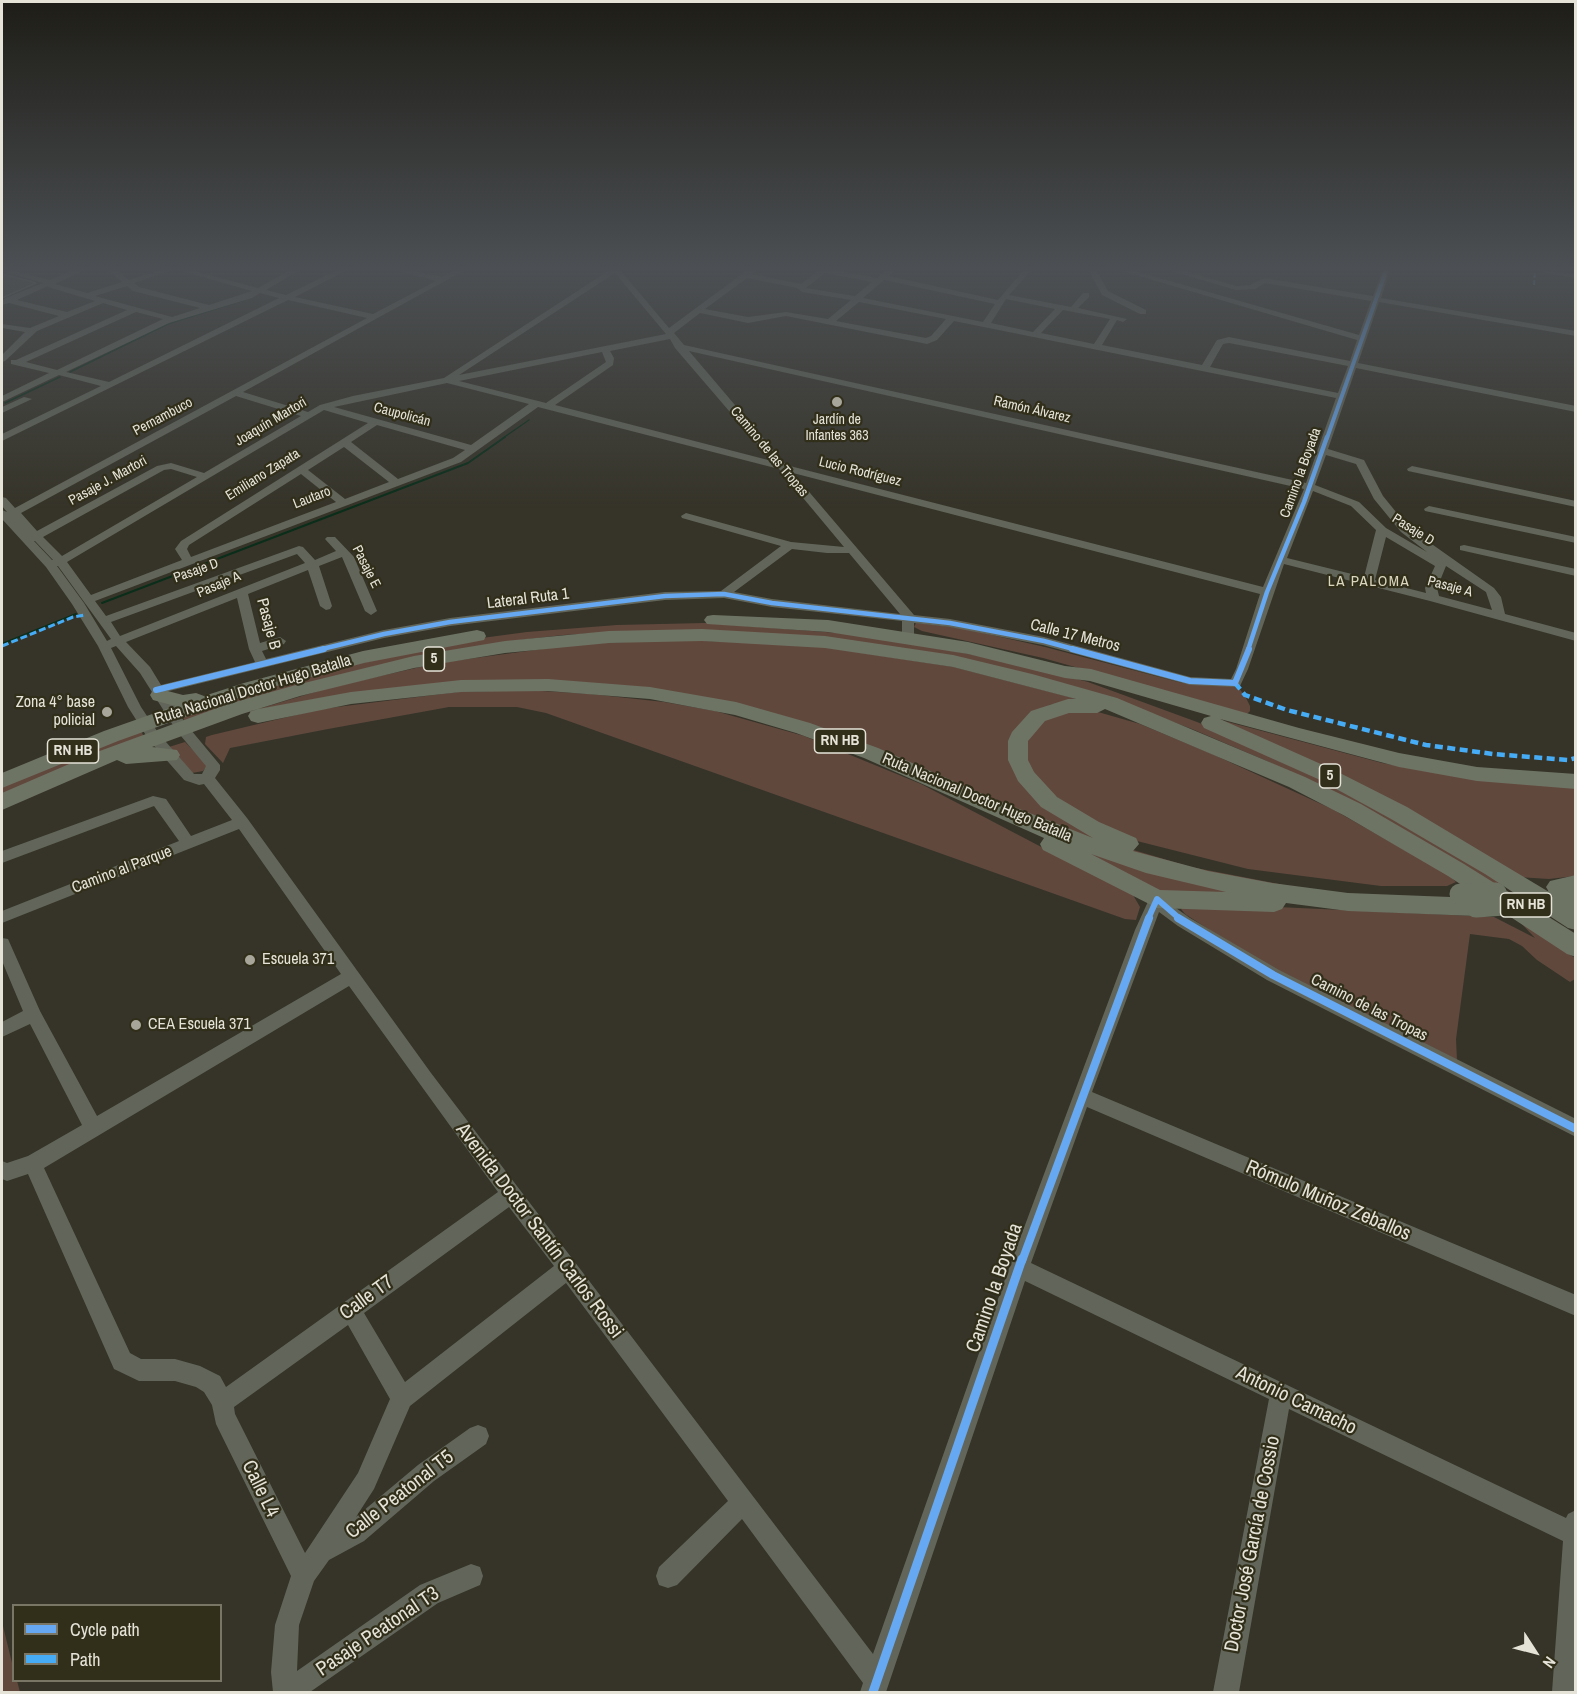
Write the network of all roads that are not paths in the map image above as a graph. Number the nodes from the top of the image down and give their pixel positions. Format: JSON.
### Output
{"nodes":[{"id":1,"x":13,"y":350,"type":"edge"},
{"id":2,"x":46,"y":350,"type":"edge"},
{"id":3,"x":107,"y":350,"type":"edge"},
{"id":4,"x":129,"y":350,"type":"edge"},
{"id":5,"x":182,"y":350,"type":"edge"},
{"id":6,"x":314,"y":350,"type":"edge"},
{"id":7,"x":488,"y":350,"type":"edge"},
{"id":8,"x":599,"y":350,"type":"edge"},
{"id":9,"x":605,"y":350,"type":"edge"},
{"id":10,"x":682,"y":350,"type":"edge"},
{"id":11,"x":696,"y":350,"type":"edge"},
{"id":12,"x":1117,"y":350,"type":"edge"},
{"id":13,"x":1215,"y":350,"type":"edge"},
{"id":14,"x":1281,"y":350,"type":"edge"},
{"id":15,"x":1357,"y":350,"type":"edge"},
{"id":16,"x":2,"y":359,"type":"edge"},
{"id":17,"x":17,"y":363,"type":"junction"},
{"id":18,"x":1353,"y":364,"type":"junction"},
{"id":19,"x":95,"y":366,"type":"dead end"},
{"id":20,"x":1205,"y":368,"type":"junction"},
{"id":21,"x":85,"y":371,"type":"dead end"},
{"id":22,"x":56,"y":374,"type":"junction"},
{"id":23,"x":75,"y":376,"type":"junction"},
{"id":24,"x":446,"y":380,"type":"junction"},
{"id":25,"x":110,"y":385,"type":"junction"},
{"id":26,"x":235,"y":393,"type":"junction"},
{"id":27,"x":1341,"y":396,"type":"junction"},
{"id":28,"x":2,"y":399,"type":"edge"},
{"id":29,"x":542,"y":406,"type":"junction"},
{"id":30,"x":323,"y":407,"type":"junction"},
{"id":31,"x":1575,"y":409,"type":"edge"},
{"id":32,"x":2,"y":410,"type":"edge"},
{"id":33,"x":308,"y":415,"type":"junction"},
{"id":34,"x":376,"y":422,"type":"junction"},
{"id":35,"x":2,"y":438,"type":"edge"},
{"id":36,"x":344,"y":442,"type":"junction"},
{"id":37,"x":474,"y":449,"type":"junction"},
{"id":38,"x":1322,"y":452,"type":"junction"},
{"id":39,"x":784,"y":468,"type":"junction"},
{"id":40,"x":301,"y":469,"type":"junction"},
{"id":41,"x":1412,"y":469,"type":"dead end"},
{"id":42,"x":206,"y":477,"type":"junction"},
{"id":43,"x":396,"y":482,"type":"junction"},
{"id":44,"x":1309,"y":487,"type":"junction"},
{"id":45,"x":2,"y":500,"type":"edge"},
{"id":46,"x":342,"y":502,"type":"junction"},
{"id":47,"x":1575,"y":504,"type":"edge"},
{"id":48,"x":1430,"y":509,"type":"dead end"},
{"id":49,"x":7,"y":514,"type":"edge"},
{"id":50,"x":686,"y":516,"type":"dead end"},
{"id":51,"x":1382,"y":530,"type":"junction"},
{"id":52,"x":31,"y":538,"type":"junction"},
{"id":53,"x":331,"y":539,"type":"dead end"},
{"id":54,"x":1575,"y":540,"type":"edge"},
{"id":55,"x":790,"y":545,"type":"junction"},
{"id":56,"x":1464,"y":548,"type":"dead end"},
{"id":57,"x":853,"y":550,"type":"junction"},
{"id":58,"x":345,"y":552,"type":"junction"},
{"id":59,"x":1280,"y":560,"type":"junction"},
{"id":60,"x":188,"y":561,"type":"junction"},
{"id":61,"x":55,"y":563,"type":"junction"},
{"id":62,"x":312,"y":564,"type":"junction"},
{"id":63,"x":1445,"y":564,"type":"junction"},
{"id":64,"x":233,"y":573,"type":"junction"},
{"id":65,"x":1575,"y":573,"type":"edge"},
{"id":66,"x":1369,"y":582,"type":"junction"},
{"id":67,"x":244,"y":591,"type":"junction"},
{"id":68,"x":1267,"y":592,"type":"junction"},
{"id":69,"x":724,"y":594,"type":"junction"},
{"id":70,"x":1434,"y":598,"type":"junction"},
{"id":71,"x":88,"y":600,"type":"junction"},
{"id":72,"x":326,"y":606,"type":"dead end"},
{"id":73,"x":371,"y":611,"type":"dead end"},
{"id":74,"x":908,"y":616,"type":"junction"},
{"id":75,"x":1500,"y":616,"type":"junction"},
{"id":76,"x":103,"y":621,"type":"junction"},
{"id":77,"x":908,"y":637,"type":"junction"},
{"id":78,"x":1575,"y":637,"type":"edge"},
{"id":79,"x":118,"y":641,"type":"junction"},
{"id":80,"x":280,"y":641,"type":"dead end"},
{"id":81,"x":104,"y":646,"type":"junction"},
{"id":82,"x":255,"y":649,"type":"junction"},
{"id":83,"x":262,"y":663,"type":"junction"},
{"id":84,"x":145,"y":670,"type":"junction"},
{"id":85,"x":1065,"y":672,"type":"junction"},
{"id":86,"x":120,"y":680,"type":"junction"},
{"id":87,"x":1235,"y":683,"type":"joint"},
{"id":88,"x":158,"y":692,"type":"junction"},
{"id":89,"x":233,"y":701,"type":"junction"},
{"id":90,"x":1149,"y":720,"type":"junction"},
{"id":91,"x":180,"y":726,"type":"junction"},
{"id":92,"x":153,"y":733,"type":"junction"},
{"id":93,"x":207,"y":778,"type":"junction"},
{"id":94,"x":2,"y":781,"type":"edge"},
{"id":95,"x":1575,"y":782,"type":"edge"},
{"id":96,"x":2,"y":803,"type":"edge"},
{"id":97,"x":986,"y":805,"type":"junction"},
{"id":98,"x":242,"y":822,"type":"junction"},
{"id":99,"x":189,"y":844,"type":"junction"},
{"id":100,"x":2,"y":857,"type":"edge"},
{"id":101,"x":1570,"y":890,"type":"edge"},
{"id":102,"x":1158,"y":899,"type":"junction"},
{"id":103,"x":1468,"y":901,"type":"junction"},
{"id":104,"x":1348,"y":902,"type":"junction"},
{"id":105,"x":2,"y":917,"type":"edge"},
{"id":106,"x":1575,"y":921,"type":"edge"},
{"id":107,"x":2,"y":944,"type":"edge"},
{"id":108,"x":1575,"y":947,"type":"edge"},
{"id":109,"x":351,"y":976,"type":"junction"},
{"id":110,"x":33,"y":1014,"type":"junction"},
{"id":111,"x":2,"y":1030,"type":"edge"},
{"id":112,"x":1081,"y":1096,"type":"junction"},
{"id":113,"x":93,"y":1127,"type":"junction"},
{"id":114,"x":1575,"y":1129,"type":"edge"},
{"id":115,"x":33,"y":1164,"type":"junction"},
{"id":116,"x":2,"y":1170,"type":"edge"},
{"id":117,"x":512,"y":1194,"type":"junction"},
{"id":118,"x":1019,"y":1268,"type":"junction"},
{"id":119,"x":567,"y":1269,"type":"junction"},
{"id":120,"x":1575,"y":1306,"type":"edge"},
{"id":121,"x":351,"y":1310,"type":"junction"},
{"id":122,"x":1281,"y":1395,"type":"junction"},
{"id":123,"x":402,"y":1398,"type":"junction"},
{"id":124,"x":223,"y":1402,"type":"junction"},
{"id":125,"x":478,"y":1436,"type":"dead end"},
{"id":126,"x":742,"y":1503,"type":"junction"},
{"id":127,"x":1575,"y":1528,"type":"edge"},
{"id":128,"x":321,"y":1551,"type":"junction"},
{"id":129,"x":304,"y":1574,"type":"junction"},
{"id":130,"x":471,"y":1576,"type":"dead end"},
{"id":131,"x":668,"y":1576,"type":"dead end"},
{"id":132,"x":875,"y":1686,"type":"edge"},
{"id":133,"x":288,"y":1692,"type":"edge"},
{"id":134,"x":1226,"y":1692,"type":"edge"},
{"id":135,"x":1565,"y":1692,"type":"edge"}],
"edges":[{"from":1,"to":16,"type":"street"},
{"from":2,"to":17,"type":"street"},
{"from":3,"to":22,"type":"street"},
{"from":4,"to":19,"type":"street"},
{"from":5,"to":25,"type":"street"},
{"from":6,"to":26,"type":"street","name":"Pernambuco"},
{"from":7,"to":24,"type":"street"},
{"from":8,"to":24,"type":"street","name":"Joaquín Martori"},
{"from":9,"to":29,"type":"street","name":"Lautaro"},
{"from":10,"to":39,"type":"street","name":"Camino de las Tropas"},
{"from":11,"to":44,"type":"street","name":"Ramón Álvarez"},
{"from":12,"to":20,"type":"street"},
{"from":13,"to":20,"type":"street"},
{"from":14,"to":18,"type":"street"},
{"from":15,"to":18,"type":"street","name":"Camino la Boyada"},
{"from":16,"to":17,"type":"street"},
{"from":17,"to":22,"type":"street"},
{"from":18,"to":27,"type":"street","name":"Camino la Boyada"},
{"from":18,"to":31,"type":"street"},
{"from":20,"to":27,"type":"street"},
{"from":21,"to":23,"type":"street"},
{"from":22,"to":23,"type":"street"},
{"from":22,"to":28,"type":"street"},
{"from":23,"to":25,"type":"street"},
{"from":23,"to":32,"type":"street"},
{"from":24,"to":29,"type":"street","name":"Lucio Rodríguez"},
{"from":24,"to":30,"type":"street","name":"Joaquín Martori"},
{"from":25,"to":35,"type":"street"},
{"from":26,"to":33,"type":"street"},
{"from":26,"to":49,"type":"street","name":"Pernambuco"},
{"from":27,"to":38,"type":"street","name":"Camino la Boyada"},
{"from":29,"to":37,"type":"street","name":"Lautaro"},
{"from":29,"to":39,"type":"street","name":"Lucio Rodríguez"},
{"from":30,"to":33,"type":"street","name":"Joaquín Martori"},
{"from":30,"to":34,"type":"street","name":"Caupolicán"},
{"from":33,"to":42,"type":"street","name":"Joaquín Martori"},
{"from":34,"to":36,"type":"street","name":"Emiliano Zapata"},
{"from":34,"to":37,"type":"street","name":"Caupolicán"},
{"from":36,"to":40,"type":"street","name":"Emiliano Zapata"},
{"from":36,"to":43,"type":"street"},
{"from":37,"to":43,"type":"street","name":"Lautaro"},
{"from":38,"to":44,"type":"street","name":"Camino la Boyada"},
{"from":38,"to":63,"type":"street"},
{"from":39,"to":57,"type":"street","name":"Camino de las Tropas"},
{"from":39,"to":68,"type":"street","name":"Lucio Rodríguez"},
{"from":40,"to":46,"type":"street"},
{"from":40,"to":60,"type":"street","name":"Emiliano Zapata"},
{"from":41,"to":47,"type":"street"},
{"from":42,"to":52,"type":"street","name":"Pasaje J. Martori"},
{"from":42,"to":61,"type":"street","name":"Joaquín Martori"},
{"from":43,"to":46,"type":"street","name":"Lautaro"},
{"from":44,"to":51,"type":"street","name":"Pasaje D"},
{"from":44,"to":59,"type":"street","name":"Camino la Boyada"},
{"from":45,"to":49,"type":"street","name":"Avenida Doctor Santín Carlos Rossi"},
{"from":46,"to":60,"type":"street","name":"Lautaro"},
{"from":48,"to":54,"type":"street"},
{"from":49,"to":52,"type":"street","name":"Avenida Doctor Santín Carlos Rossi"},
{"from":50,"to":55,"type":"street"},
{"from":51,"to":63,"type":"street","name":"Pasaje D"},
{"from":51,"to":66,"type":"street"},
{"from":52,"to":61,"type":"street","name":"Avenida Doctor Santín Carlos Rossi"},
{"from":53,"to":58,"type":"street","name":"Pasaje E"},
{"from":55,"to":57,"type":"street"},
{"from":55,"to":69,"type":"street"},
{"from":56,"to":65,"type":"street"},
{"from":57,"to":74,"type":"street","name":"Camino de las Tropas"},
{"from":58,"to":62,"type":"street","name":"Pasaje A"},
{"from":58,"to":73,"type":"street","name":"Pasaje E"},
{"from":59,"to":66,"type":"street","name":"Pasaje A"},
{"from":59,"to":68,"type":"street","name":"Camino la Boyada"},
{"from":60,"to":71,"type":"street","name":"Lautaro"},
{"from":61,"to":71,"type":"street","name":"Avenida Doctor Santín Carlos Rossi"},
{"from":61,"to":81,"type":"street","name":"Avenida Doctor Santín Carlos Rossi"},
{"from":62,"to":64,"type":"street","name":"Pasaje D"},
{"from":62,"to":67,"type":"street","name":"Pasaje A"},
{"from":62,"to":72,"type":"street"},
{"from":63,"to":70,"type":"street"},
{"from":63,"to":75,"type":"street"},
{"from":64,"to":67,"type":"street","name":"Pasaje B"},
{"from":64,"to":76,"type":"street","name":"Pasaje D"},
{"from":66,"to":70,"type":"street","name":"Pasaje A"},
{"from":67,"to":79,"type":"street","name":"Pasaje A"},
{"from":67,"to":82,"type":"street","name":"Pasaje B"},
{"from":68,"to":87,"type":"street","name":"Camino la Boyada"},
{"from":69,"to":74,"type":"street","name":"Lateral Ruta 1"},
{"from":69,"to":83,"type":"street","name":"Lateral Ruta 1"},
{"from":70,"to":75,"type":"street","name":"Pasaje A"},
{"from":71,"to":76,"type":"street","name":"Avenida Doctor Santín Carlos Rossi"},
{"from":74,"to":77,"type":"street"},
{"from":74,"to":87,"type":"street","name":"Calle 17 Metros"},
{"from":75,"to":78,"type":"street","name":"Pasaje A"},
{"from":76,"to":79,"type":"street","name":"Avenida Doctor Santín Carlos Rossi"},
{"from":77,"to":85,"type":"highway","name":"Ruta Nacional Doctor Hugo Batalla","number":"RN HB"},
{"from":77,"to":89,"type":"highway","name":"Ruta Nacional Doctor Hugo Batalla","number":"RN HB"},
{"from":79,"to":81,"type":"street","name":"Pasaje A"},
{"from":79,"to":84,"type":"street","name":"Avenida Doctor Santín Carlos Rossi"},
{"from":80,"to":82,"type":"street"},
{"from":81,"to":86,"type":"street","name":"Avenida Doctor Santín Carlos Rossi"},
{"from":82,"to":83,"type":"street","name":"Pasaje B"},
{"from":83,"to":88,"type":"street","name":"Lateral Ruta 1"},
{"from":84,"to":86,"type":"street"},
{"from":84,"to":88,"type":"street","name":"Avenida Doctor Santín Carlos Rossi"},
{"from":85,"to":95,"type":"highway","name":"Ruta Nacional Doctor Hugo Batalla","number":"RN HB"},
{"from":85,"to":106,"type":"highway","number":"5"},
{"from":86,"to":92,"type":"street","name":"Avenida Doctor Santín Carlos Rossi"},
{"from":88,"to":89,"type":"highway"},
{"from":88,"to":91,"type":"street","name":"Avenida Doctor Santín Carlos Rossi"},
{"from":89,"to":90,"type":"highway","number":"5"},
{"from":89,"to":91,"type":"highway"},
{"from":89,"to":91,"type":"highway","name":"Ruta Nacional Doctor Hugo Batalla","number":"RN HB"},
{"from":90,"to":103,"type":"highway"},
{"from":90,"to":108,"type":"highway","number":"5"},
{"from":91,"to":92,"type":"highway","name":"Ruta Nacional Doctor Hugo Batalla","number":"RN HB"},
{"from":91,"to":92,"type":"highway","name":"Ruta Nacional Doctor Hugo Batalla","number":"RN HB"},
{"from":91,"to":93,"type":"street","name":"Avenida Doctor Santín Carlos Rossi"},
{"from":91,"to":97,"type":"highway","name":"Ruta Nacional Doctor Hugo Batalla","number":"RN HB"},
{"from":92,"to":93,"type":"street","name":"Avenida Doctor Santín Carlos Rossi"},
{"from":92,"to":94,"type":"highway","name":"Ruta Nacional Doctor Hugo Batalla","number":"RN HB"},
{"from":92,"to":96,"type":"highway"},
{"from":92,"to":96,"type":"highway","number":"RN HB"},
{"from":93,"to":98,"type":"street","name":"Avenida Doctor Santín Carlos Rossi"},
{"from":97,"to":102,"type":"highway"},
{"from":97,"to":104,"type":"highway","name":"Ruta Nacional Doctor Hugo Batalla","number":"RN HB"},
{"from":98,"to":99,"type":"street","name":"Camino al Parque"},
{"from":98,"to":109,"type":"street","name":"Avenida Doctor Santín Carlos Rossi"},
{"from":99,"to":100,"type":"street"},
{"from":99,"to":105,"type":"street","name":"Camino al Parque"},
{"from":101,"to":103,"type":"highway","name":"Ruta Nacional Doctor Hugo Batalla","number":"RN HB","bridge":true},
{"from":102,"to":104,"type":"highway"},
{"from":102,"to":112,"type":"street","name":"Camino la Boyada"},
{"from":102,"to":114,"type":"street","name":"Camino de las Tropas"},
{"from":103,"to":104,"type":"highway","name":"Ruta Nacional Doctor Hugo Batalla","number":"RN HB"},
{"from":107,"to":110,"type":"street"},
{"from":109,"to":113,"type":"street"},
{"from":109,"to":117,"type":"street","name":"Avenida Doctor Santín Carlos Rossi"},
{"from":110,"to":111,"type":"street"},
{"from":110,"to":113,"type":"street"},
{"from":112,"to":118,"type":"street","name":"Camino la Boyada"},
{"from":112,"to":120,"type":"street","name":"Rómulo Muñoz Zeballos"},
{"from":113,"to":115,"type":"street"},
{"from":115,"to":116,"type":"street"},
{"from":115,"to":124,"type":"street"},
{"from":117,"to":119,"type":"street","name":"Avenida Doctor Santín Carlos Rossi"},
{"from":117,"to":121,"type":"street","name":"Calle T7"},
{"from":118,"to":122,"type":"street","name":"Antonio Camacho"},
{"from":118,"to":132,"type":"street","name":"Camino la Boyada"},
{"from":119,"to":123,"type":"street"},
{"from":119,"to":126,"type":"street","name":"Avenida Doctor Santín Carlos Rossi"},
{"from":121,"to":123,"type":"street"},
{"from":121,"to":124,"type":"street","name":"Calle T7"},
{"from":122,"to":127,"type":"street","name":"Antonio Camacho"},
{"from":122,"to":134,"type":"street","name":"Doctor José García de Cossio"},
{"from":123,"to":128,"type":"street"},
{"from":124,"to":129,"type":"street","name":"Calle L4"},
{"from":125,"to":128,"type":"street","name":"Calle Peatonal T5"},
{"from":126,"to":131,"type":"street"},
{"from":126,"to":132,"type":"street","name":"Avenida Doctor Santín Carlos Rossi"},
{"from":127,"to":135,"type":"street"},
{"from":128,"to":129,"type":"street"},
{"from":129,"to":133,"type":"street"},
{"from":130,"to":133,"type":"street","name":"Pasaje Peatonal T3"}]}
